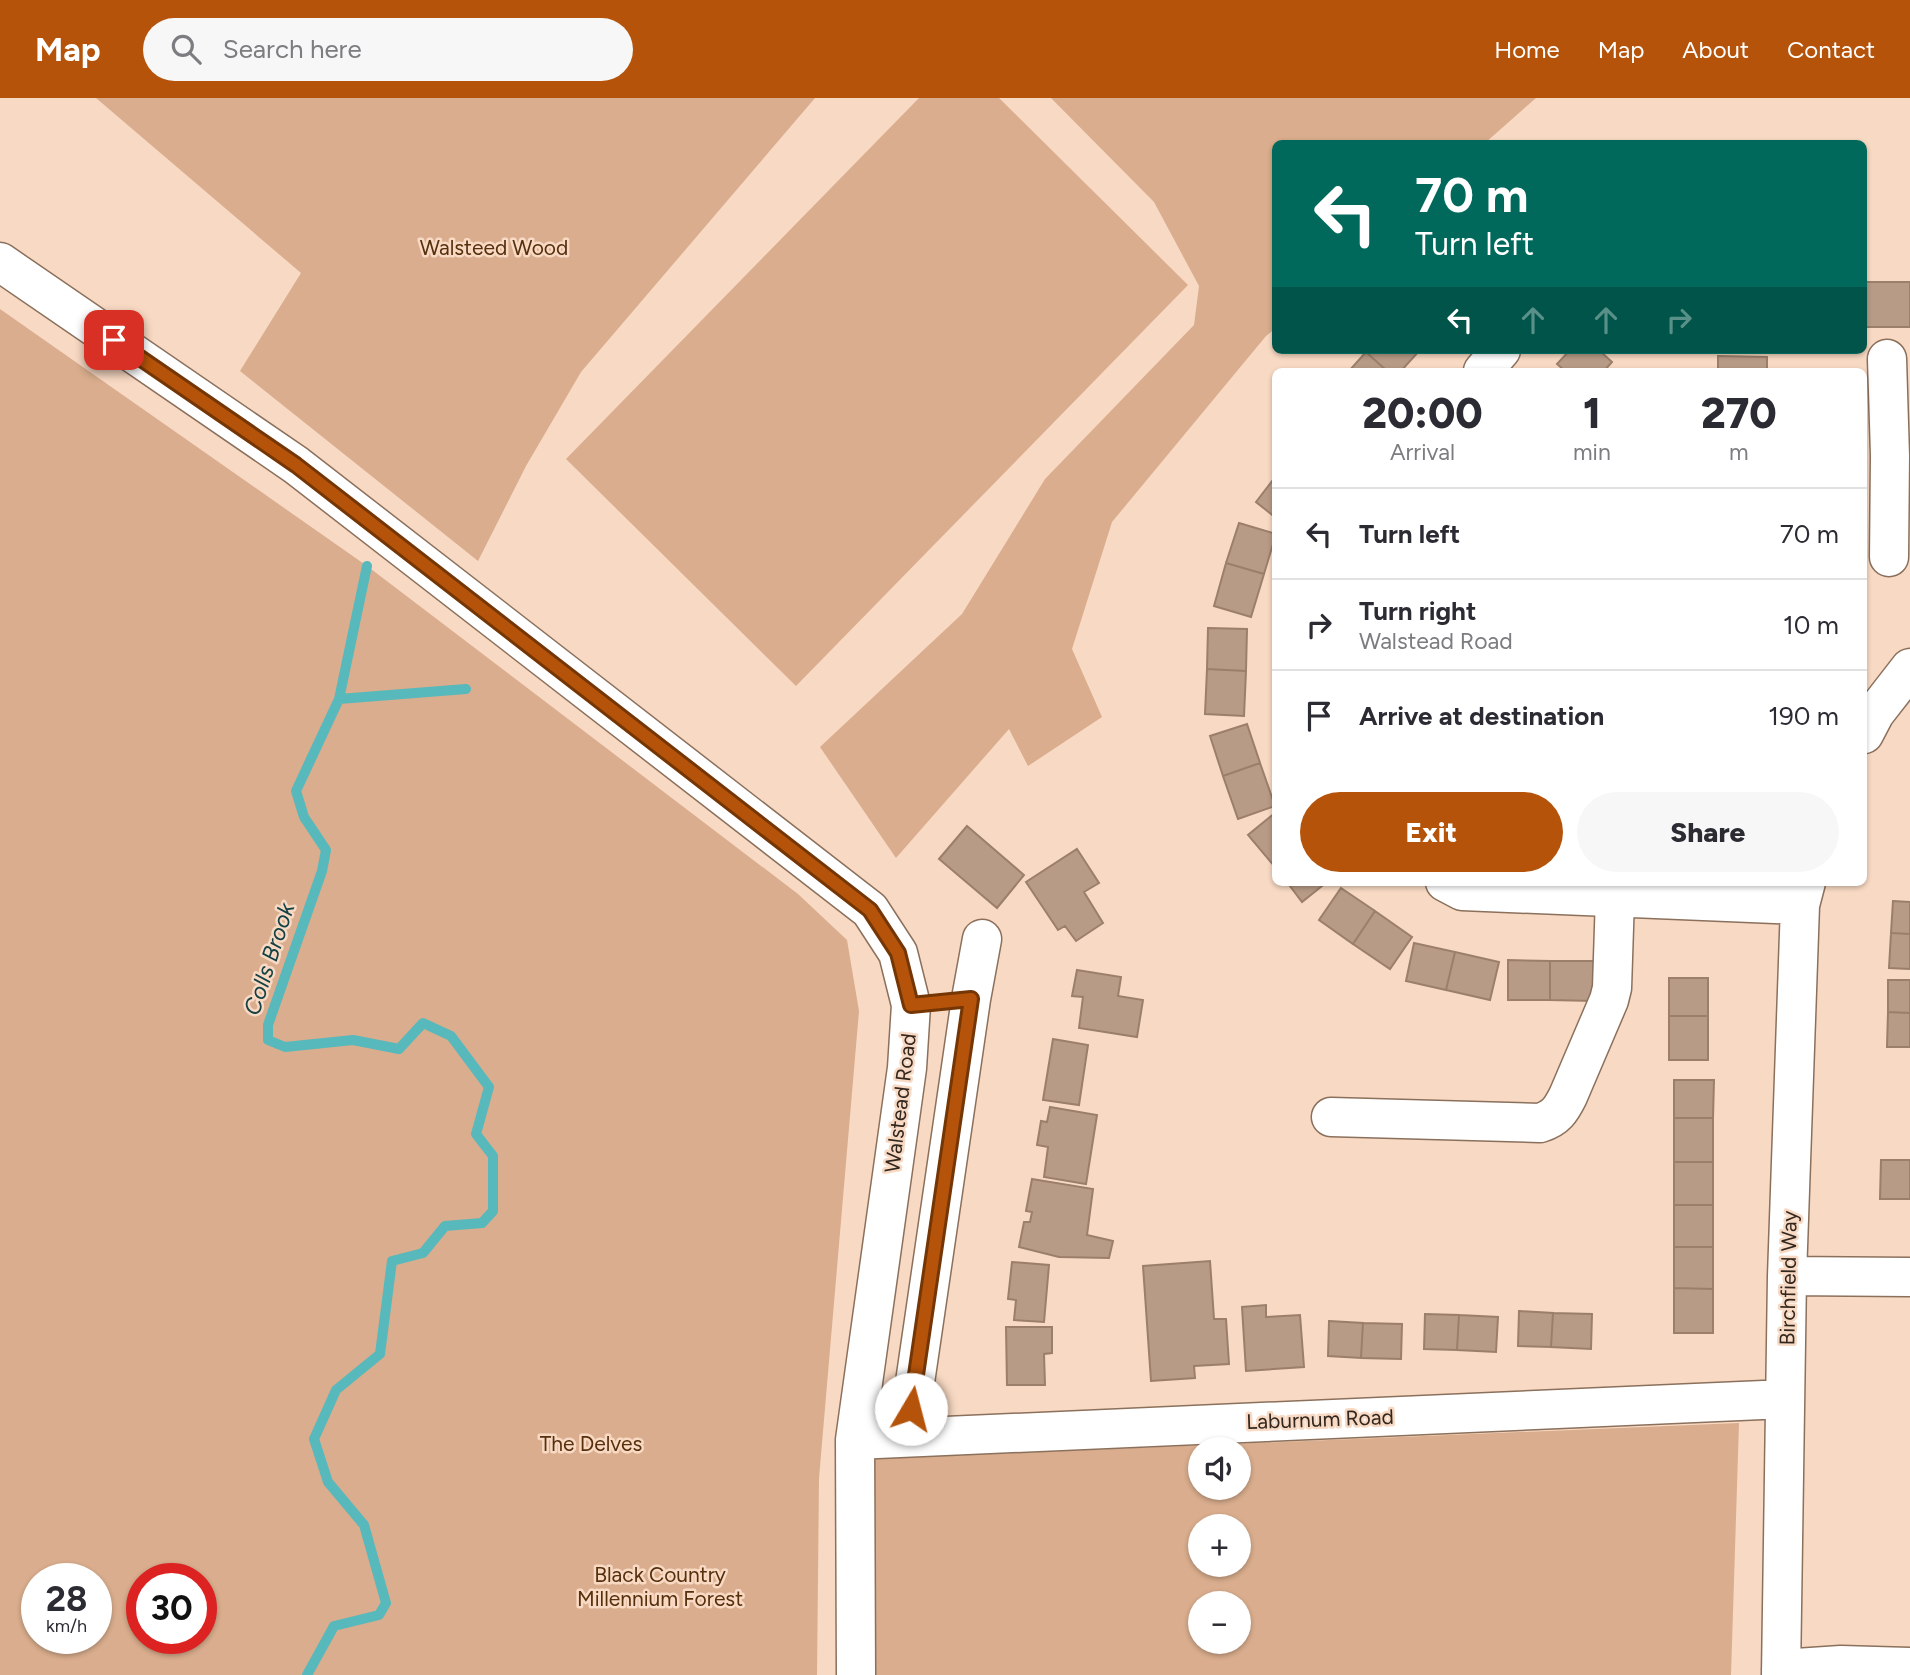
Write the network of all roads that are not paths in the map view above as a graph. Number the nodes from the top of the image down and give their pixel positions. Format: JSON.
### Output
{"nodes":[{"id":1,"x":0,"y":262,"type":"edge"},
{"id":2,"x":1497,"y":354,"type":"edge"},
{"id":3,"x":1887,"y":359,"type":"dead end"},
{"id":4,"x":1485,"y":368,"type":"edge"},
{"id":5,"x":1900,"y":456,"type":"edge"},
{"id":6,"x":1889,"y":557,"type":"dead end"},
{"id":7,"x":1910,"y":668,"type":"edge"},
{"id":8,"x":1867,"y":728,"type":"edge"},
{"id":9,"x":1453,"y":886,"type":"edge"},
{"id":10,"x":1803,"y":893,"type":"edge"},
{"id":11,"x":1615,"y":897,"type":"junction"},
{"id":12,"x":982,"y":939,"type":"dead end"},
{"id":13,"x":971,"y":999,"type":"junction"},
{"id":14,"x":911,"y":1005,"type":"junction"},
{"id":15,"x":1331,"y":1117,"type":"dead end"},
{"id":16,"x":1787,"y":1276,"type":"junction"},
{"id":17,"x":1910,"y":1278,"type":"edge"},
{"id":18,"x":1785,"y":1399,"type":"junction"},
{"id":19,"x":907,"y":1437,"type":"junction"},
{"id":20,"x":855,"y":1440,"type":"junction"},
{"id":21,"x":1910,"y":1667,"type":"edge"},
{"id":22,"x":1781,"y":1672,"type":"edge"},
{"id":23,"x":856,"y":1675,"type":"edge"}],
"edges":[{"from":1,"to":14,"type":"street","name":"Walstead Road"},
{"from":2,"to":4,"type":"street"},
{"from":3,"to":5,"type":"street"},
{"from":5,"to":6,"type":"street"},
{"from":7,"to":8,"type":"street"},
{"from":9,"to":11,"type":"street"},
{"from":10,"to":11,"type":"street"},
{"from":10,"to":16,"type":"street","name":"Birchfield Way"},
{"from":11,"to":15,"type":"street"},
{"from":12,"to":13,"type":"street"},
{"from":13,"to":14,"type":"street"},
{"from":13,"to":19,"type":"street"},
{"from":14,"to":20,"type":"street","name":"Walstead Road"},
{"from":16,"to":17,"type":"street"},
{"from":16,"to":18,"type":"street","name":"Birchfield Way"},
{"from":18,"to":19,"type":"street","name":"Laburnum Road"},
{"from":18,"to":22,"type":"street","name":"Birchfield Way"},
{"from":19,"to":20,"type":"street","name":"Laburnum Road"},
{"from":20,"to":23,"type":"street","name":"Walstead Road"},
{"from":21,"to":22,"type":"street"}]}
